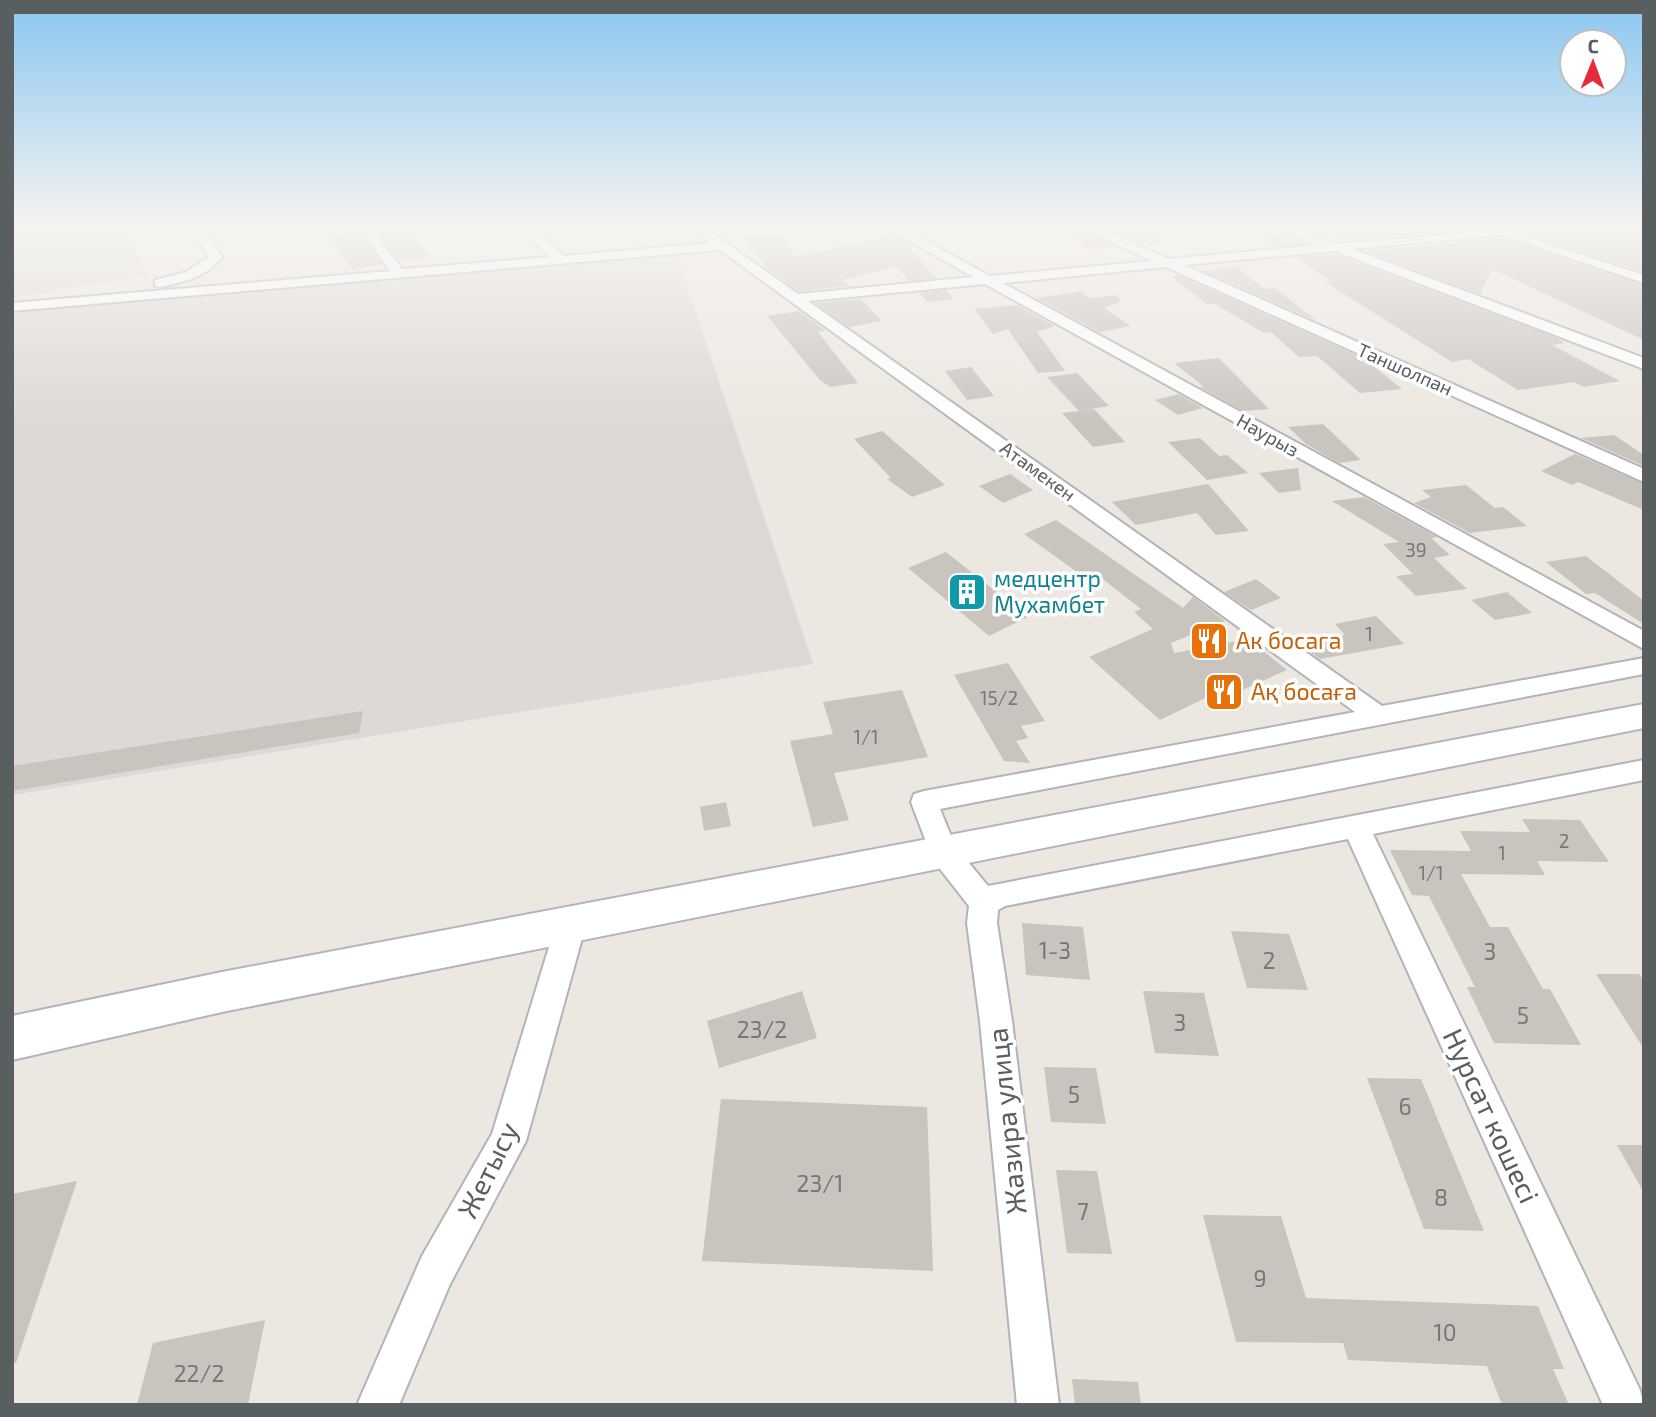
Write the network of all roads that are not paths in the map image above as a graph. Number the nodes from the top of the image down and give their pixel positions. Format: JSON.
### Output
{"nodes":[{"id":1,"x":100,"y":294,"type":"edge"},
{"id":2,"x":164,"y":294,"type":"edge"},
{"id":3,"x":791,"y":294,"type":"edge"},
{"id":4,"x":840,"y":294,"type":"edge"},
{"id":5,"x":1011,"y":294,"type":"edge"},
{"id":6,"x":1237,"y":294,"type":"edge"},
{"id":7,"x":1458,"y":294,"type":"edge"},
{"id":8,"x":797,"y":298,"type":"junction"},
{"id":9,"x":48,"y":304,"type":"junction"},
{"id":10,"x":12,"y":307,"type":"edge"},
{"id":11,"x":1644,"y":364,"type":"edge"},
{"id":12,"x":1644,"y":476,"type":"edge"},
{"id":13,"x":1644,"y":641,"type":"edge"},
{"id":14,"x":1644,"y":666,"type":"edge"},
{"id":15,"x":1378,"y":716,"type":"junction"},
{"id":16,"x":1644,"y":716,"type":"edge"},
{"id":17,"x":1644,"y":770,"type":"edge"},
{"id":18,"x":1357,"y":828,"type":"junction"},
{"id":19,"x":943,"y":852,"type":"junction"},
{"id":20,"x":984,"y":903,"type":"junction"},
{"id":21,"x":570,"y":924,"type":"junction"},
{"id":22,"x":12,"y":1038,"type":"edge"},
{"id":23,"x":378,"y":1405,"type":"edge"},
{"id":24,"x":1038,"y":1405,"type":"edge"},
{"id":25,"x":1625,"y":1405,"type":"edge"}],
"edges":[{"from":1,"to":9,"type":"street"},
{"from":2,"to":9,"type":"street"},
{"from":3,"to":8,"type":"street","name":"Атамекен"},
{"from":4,"to":8,"type":"street"},
{"from":5,"to":13,"type":"street","name":"Наурыз"},
{"from":6,"to":12,"type":"street","name":"Таншолпан"},
{"from":7,"to":11,"type":"street"},
{"from":8,"to":15,"type":"street","name":"Атамекен"},
{"from":9,"to":10,"type":"street"},
{"from":14,"to":15,"type":"street"},
{"from":15,"to":19,"type":"street"},
{"from":16,"to":19,"type":"main road"},
{"from":17,"to":18,"type":"street"},
{"from":18,"to":20,"type":"street"},
{"from":18,"to":25,"type":"street","name":"Нурсат кошесi"},
{"from":19,"to":20,"type":"street"},
{"from":19,"to":21,"type":"main road"},
{"from":20,"to":24,"type":"street","name":"Жазира улица"},
{"from":21,"to":22,"type":"main road"},
{"from":21,"to":23,"type":"street","name":"Жетысу"}]}
